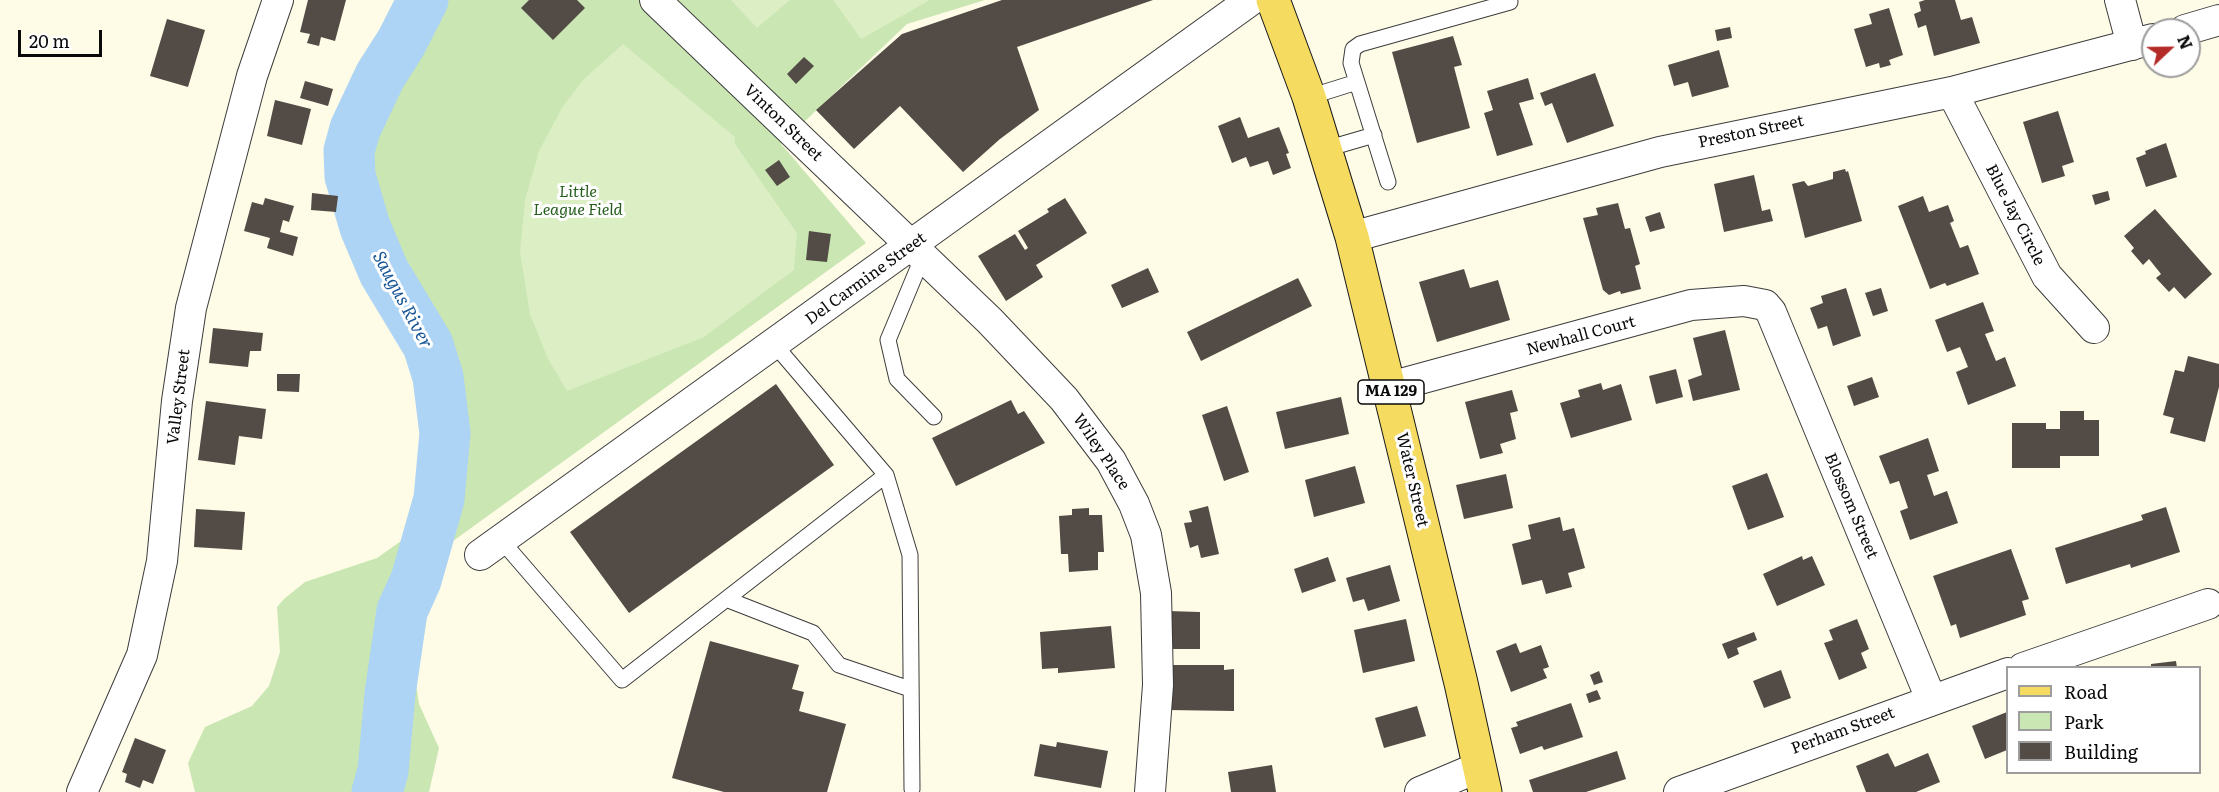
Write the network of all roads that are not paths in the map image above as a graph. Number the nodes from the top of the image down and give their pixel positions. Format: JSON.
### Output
{"nodes":[{"id":1,"x":278,"y":0,"type":"edge"},
{"id":2,"x":655,"y":0,"type":"edge"},
{"id":3,"x":1251,"y":0,"type":"edge"},
{"id":4,"x":1273,"y":0,"type":"edge"},
{"id":5,"x":2120,"y":0,"type":"edge"},
{"id":6,"x":1510,"y":2,"type":"dead end"},
{"id":7,"x":2219,"y":20,"type":"edge"},
{"id":8,"x":2201,"y":25,"type":"edge"},
{"id":9,"x":2141,"y":40,"type":"edge"},
{"id":10,"x":2141,"y":42,"type":"edge"},
{"id":11,"x":1357,"y":82,"type":"junction"},
{"id":12,"x":1952,"y":92,"type":"junction"},
{"id":13,"x":1309,"y":97,"type":"junction"},
{"id":14,"x":1374,"y":135,"type":"junction"},
{"id":15,"x":1326,"y":149,"type":"junction"},
{"id":16,"x":1388,"y":182,"type":"dead end"},
{"id":17,"x":1353,"y":237,"type":"junction"},
{"id":18,"x":917,"y":251,"type":"junction"},
{"id":19,"x":1771,"y":312,"type":"joint"},
{"id":20,"x":2094,"y":328,"type":"dead end"},
{"id":21,"x":774,"y":344,"type":"junction"},
{"id":22,"x":1390,"y":387,"type":"junction"},
{"id":23,"x":934,"y":417,"type":"dead end"},
{"id":24,"x":886,"y":475,"type":"junction"},
{"id":25,"x":490,"y":548,"type":"joint"},
{"id":26,"x":726,"y":599,"type":"junction"},
{"id":27,"x":2208,"y":604,"type":"dead end"},
{"id":28,"x":2029,"y":666,"type":"edge"},
{"id":29,"x":2006,"y":673,"type":"edge"},
{"id":30,"x":910,"y":689,"type":"junction"},
{"id":31,"x":1931,"y":699,"type":"junction"},
{"id":32,"x":1482,"y":779,"type":"edge"},
{"id":33,"x":912,"y":789,"type":"dead end"},
{"id":34,"x":82,"y":792,"type":"edge"},
{"id":35,"x":1150,"y":792,"type":"edge"},
{"id":36,"x":1420,"y":792,"type":"edge"},
{"id":37,"x":1679,"y":792,"type":"edge"}],
"edges":[{"from":1,"to":34,"type":"street","name":"Valley Street"},
{"from":2,"to":18,"type":"street","name":"Vinton Street"},
{"from":3,"to":18,"type":"street","name":"Del Carmine Street"},
{"from":4,"to":13,"type":"main road","name":"Water Street","number":"MA 129"},
{"from":5,"to":9,"type":"street"},
{"from":6,"to":11,"type":"lane"},
{"from":7,"to":8,"type":"street"},
{"from":10,"to":12,"type":"street","name":"Preston Street"},
{"from":11,"to":13,"type":"lane"},
{"from":11,"to":14,"type":"lane"},
{"from":12,"to":17,"type":"street","name":"Preston Street"},
{"from":12,"to":20,"type":"street","name":"Blue Jay Circle"},
{"from":13,"to":15,"type":"main road","name":"Water Street","number":"MA 129"},
{"from":14,"to":15,"type":"lane"},
{"from":14,"to":16,"type":"lane"},
{"from":15,"to":17,"type":"main road","name":"Water Street","number":"MA 129"},
{"from":17,"to":22,"type":"main road","name":"Water Street","number":"MA 129"},
{"from":18,"to":21,"type":"street","name":"Del Carmine Street"},
{"from":18,"to":23,"type":"lane"},
{"from":18,"to":35,"type":"street","name":"Wiley Place"},
{"from":19,"to":22,"type":"street","name":"Newhall Court"},
{"from":19,"to":31,"type":"street","name":"Blossom Street"},
{"from":21,"to":24,"type":"lane"},
{"from":21,"to":25,"type":"street","name":"Del Carmine Street"},
{"from":22,"to":32,"type":"main road","name":"Water Street","number":"MA 129"},
{"from":24,"to":26,"type":"lane"},
{"from":24,"to":30,"type":"lane"},
{"from":25,"to":26,"type":"lane"},
{"from":26,"to":30,"type":"lane"},
{"from":27,"to":28,"type":"street"},
{"from":29,"to":31,"type":"street","name":"Perham Street"},
{"from":30,"to":33,"type":"lane"},
{"from":31,"to":37,"type":"street","name":"Perham Street"},
{"from":32,"to":36,"type":"street"}]}
